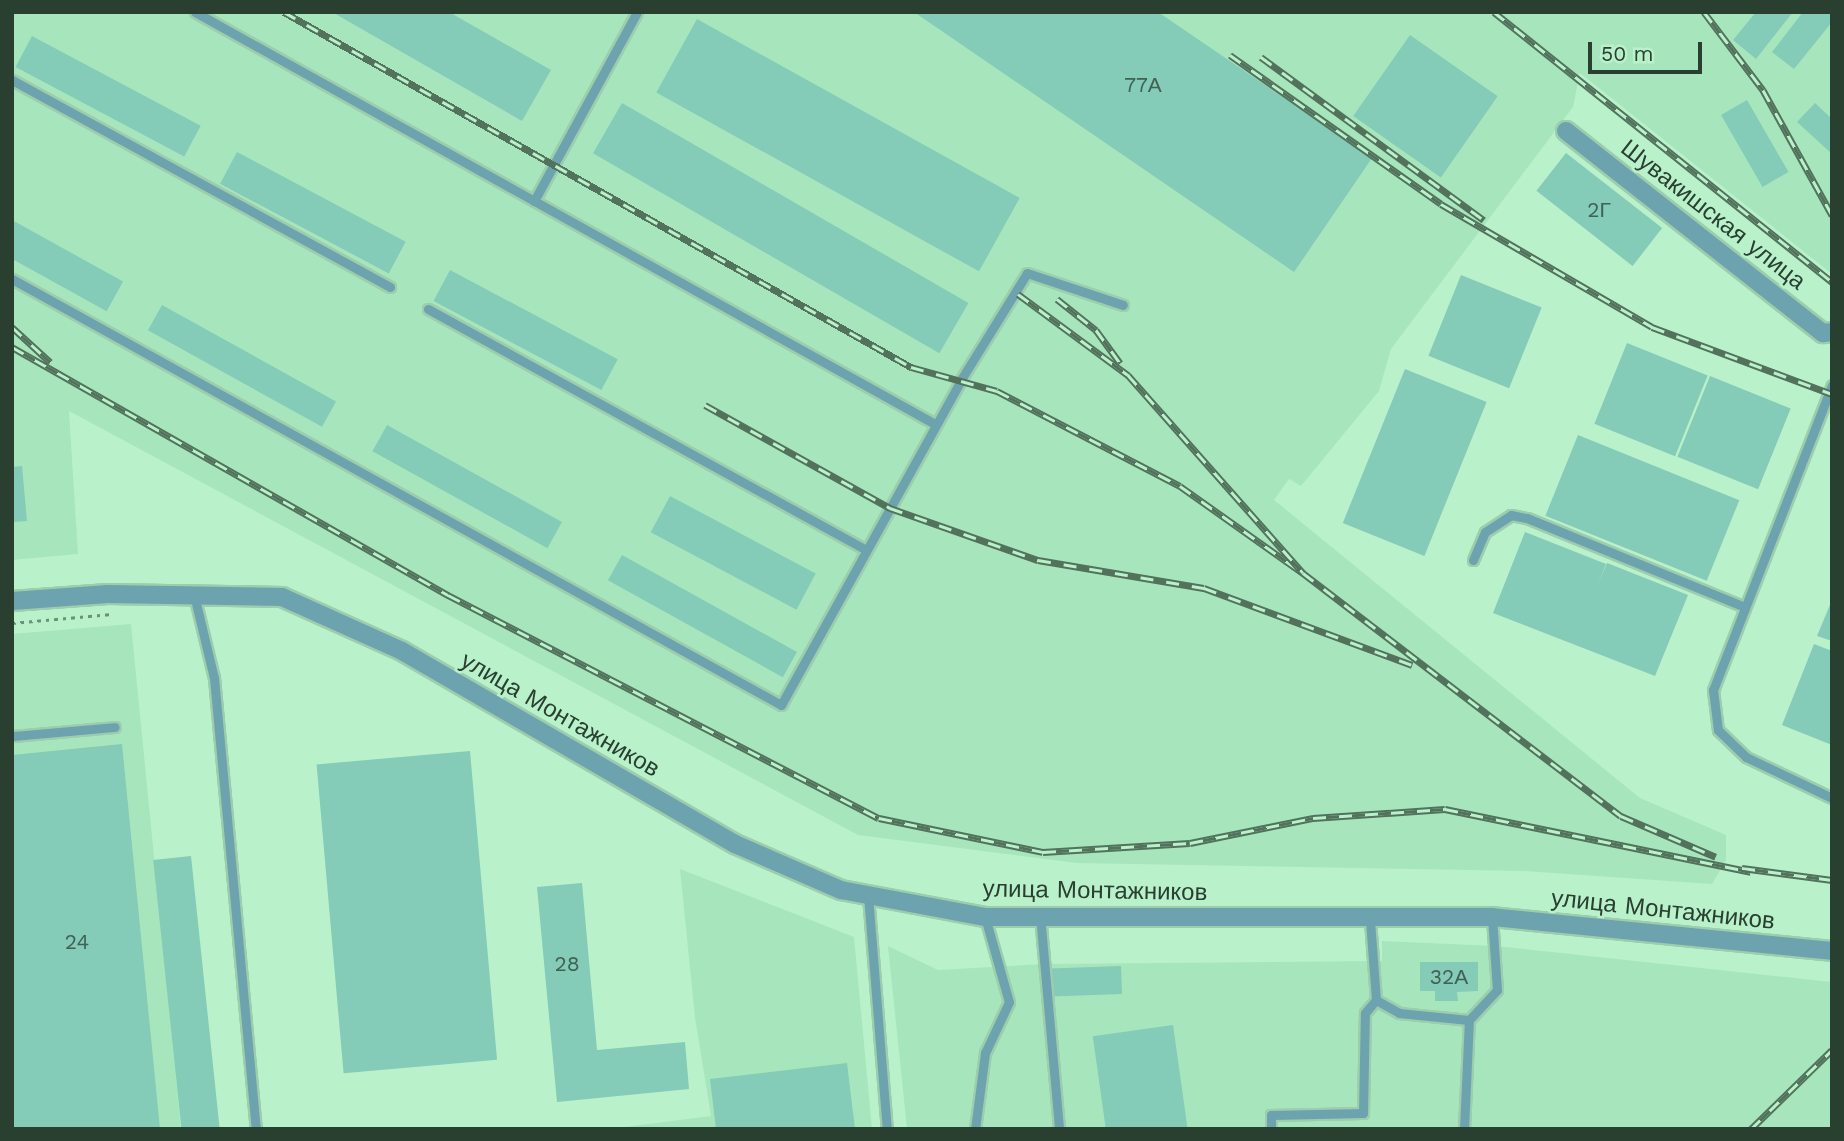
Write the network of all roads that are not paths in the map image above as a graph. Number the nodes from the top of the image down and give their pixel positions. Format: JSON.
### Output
{"nodes":[{"id":1,"x":195,"y":12,"type":"edge"},
{"id":2,"x":637,"y":12,"type":"edge"},
{"id":3,"x":12,"y":80,"type":"edge"},
{"id":4,"x":1566,"y":131,"type":"dead end"},
{"id":5,"x":534,"y":201,"type":"junction"},
{"id":6,"x":12,"y":279,"type":"edge"},
{"id":7,"x":390,"y":287,"type":"dead end"},
{"id":8,"x":1123,"y":305,"type":"dead end"},
{"id":9,"x":428,"y":310,"type":"dead end"},
{"id":10,"x":1832,"y":332,"type":"edge"},
{"id":11,"x":1832,"y":385,"type":"edge"},
{"id":12,"x":935,"y":424,"type":"junction"},
{"id":13,"x":866,"y":550,"type":"junction"},
{"id":14,"x":1473,"y":560,"type":"dead end"},
{"id":15,"x":195,"y":599,"type":"junction"},
{"id":16,"x":12,"y":601,"type":"edge"},
{"id":17,"x":1745,"y":607,"type":"junction"},
{"id":18,"x":115,"y":727,"type":"dead end"},
{"id":19,"x":12,"y":736,"type":"edge"},
{"id":20,"x":1832,"y":798,"type":"edge"},
{"id":21,"x":867,"y":893,"type":"junction"},
{"id":22,"x":1039,"y":914,"type":"junction"},
{"id":23,"x":985,"y":917,"type":"junction"},
{"id":24,"x":1492,"y":917,"type":"junction"},
{"id":25,"x":1370,"y":920,"type":"junction"},
{"id":26,"x":1832,"y":951,"type":"edge"},
{"id":27,"x":1376,"y":1000,"type":"junction"},
{"id":28,"x":1469,"y":1020,"type":"junction"},
{"id":29,"x":256,"y":1129,"type":"edge"},
{"id":30,"x":887,"y":1129,"type":"edge"},
{"id":31,"x":975,"y":1129,"type":"edge"},
{"id":32,"x":1059,"y":1129,"type":"edge"},
{"id":33,"x":1272,"y":1129,"type":"edge"},
{"id":34,"x":1464,"y":1129,"type":"edge"}],
"edges":[{"from":1,"to":5,"type":"lane"},
{"from":2,"to":5,"type":"lane"},
{"from":3,"to":7,"type":"lane"},
{"from":4,"to":10,"type":"street","name":"Шувакишская улица"},
{"from":5,"to":12,"type":"lane"},
{"from":6,"to":13,"type":"lane"},
{"from":8,"to":12,"type":"lane"},
{"from":9,"to":13,"type":"lane"},
{"from":11,"to":17,"type":"lane"},
{"from":12,"to":13,"type":"lane"},
{"from":14,"to":17,"type":"lane"},
{"from":15,"to":16,"type":"street","name":"улица Монтажников"},
{"from":15,"to":21,"type":"street","name":"улица Монтажников"},
{"from":15,"to":29,"type":"lane"},
{"from":17,"to":20,"type":"lane"},
{"from":18,"to":19,"type":"lane"},
{"from":21,"to":23,"type":"street","name":"улица Монтажников"},
{"from":21,"to":30,"type":"lane"},
{"from":22,"to":23,"type":"street","name":"улица Монтажников"},
{"from":22,"to":25,"type":"street","name":"улица Монтажников"},
{"from":22,"to":32,"type":"lane"},
{"from":23,"to":31,"type":"lane"},
{"from":24,"to":25,"type":"street","name":"улица Монтажников"},
{"from":24,"to":26,"type":"street","name":"улица Монтажников"},
{"from":24,"to":28,"type":"lane"},
{"from":25,"to":27,"type":"lane"},
{"from":27,"to":28,"type":"lane"},
{"from":27,"to":33,"type":"lane"},
{"from":28,"to":34,"type":"lane"}]}
